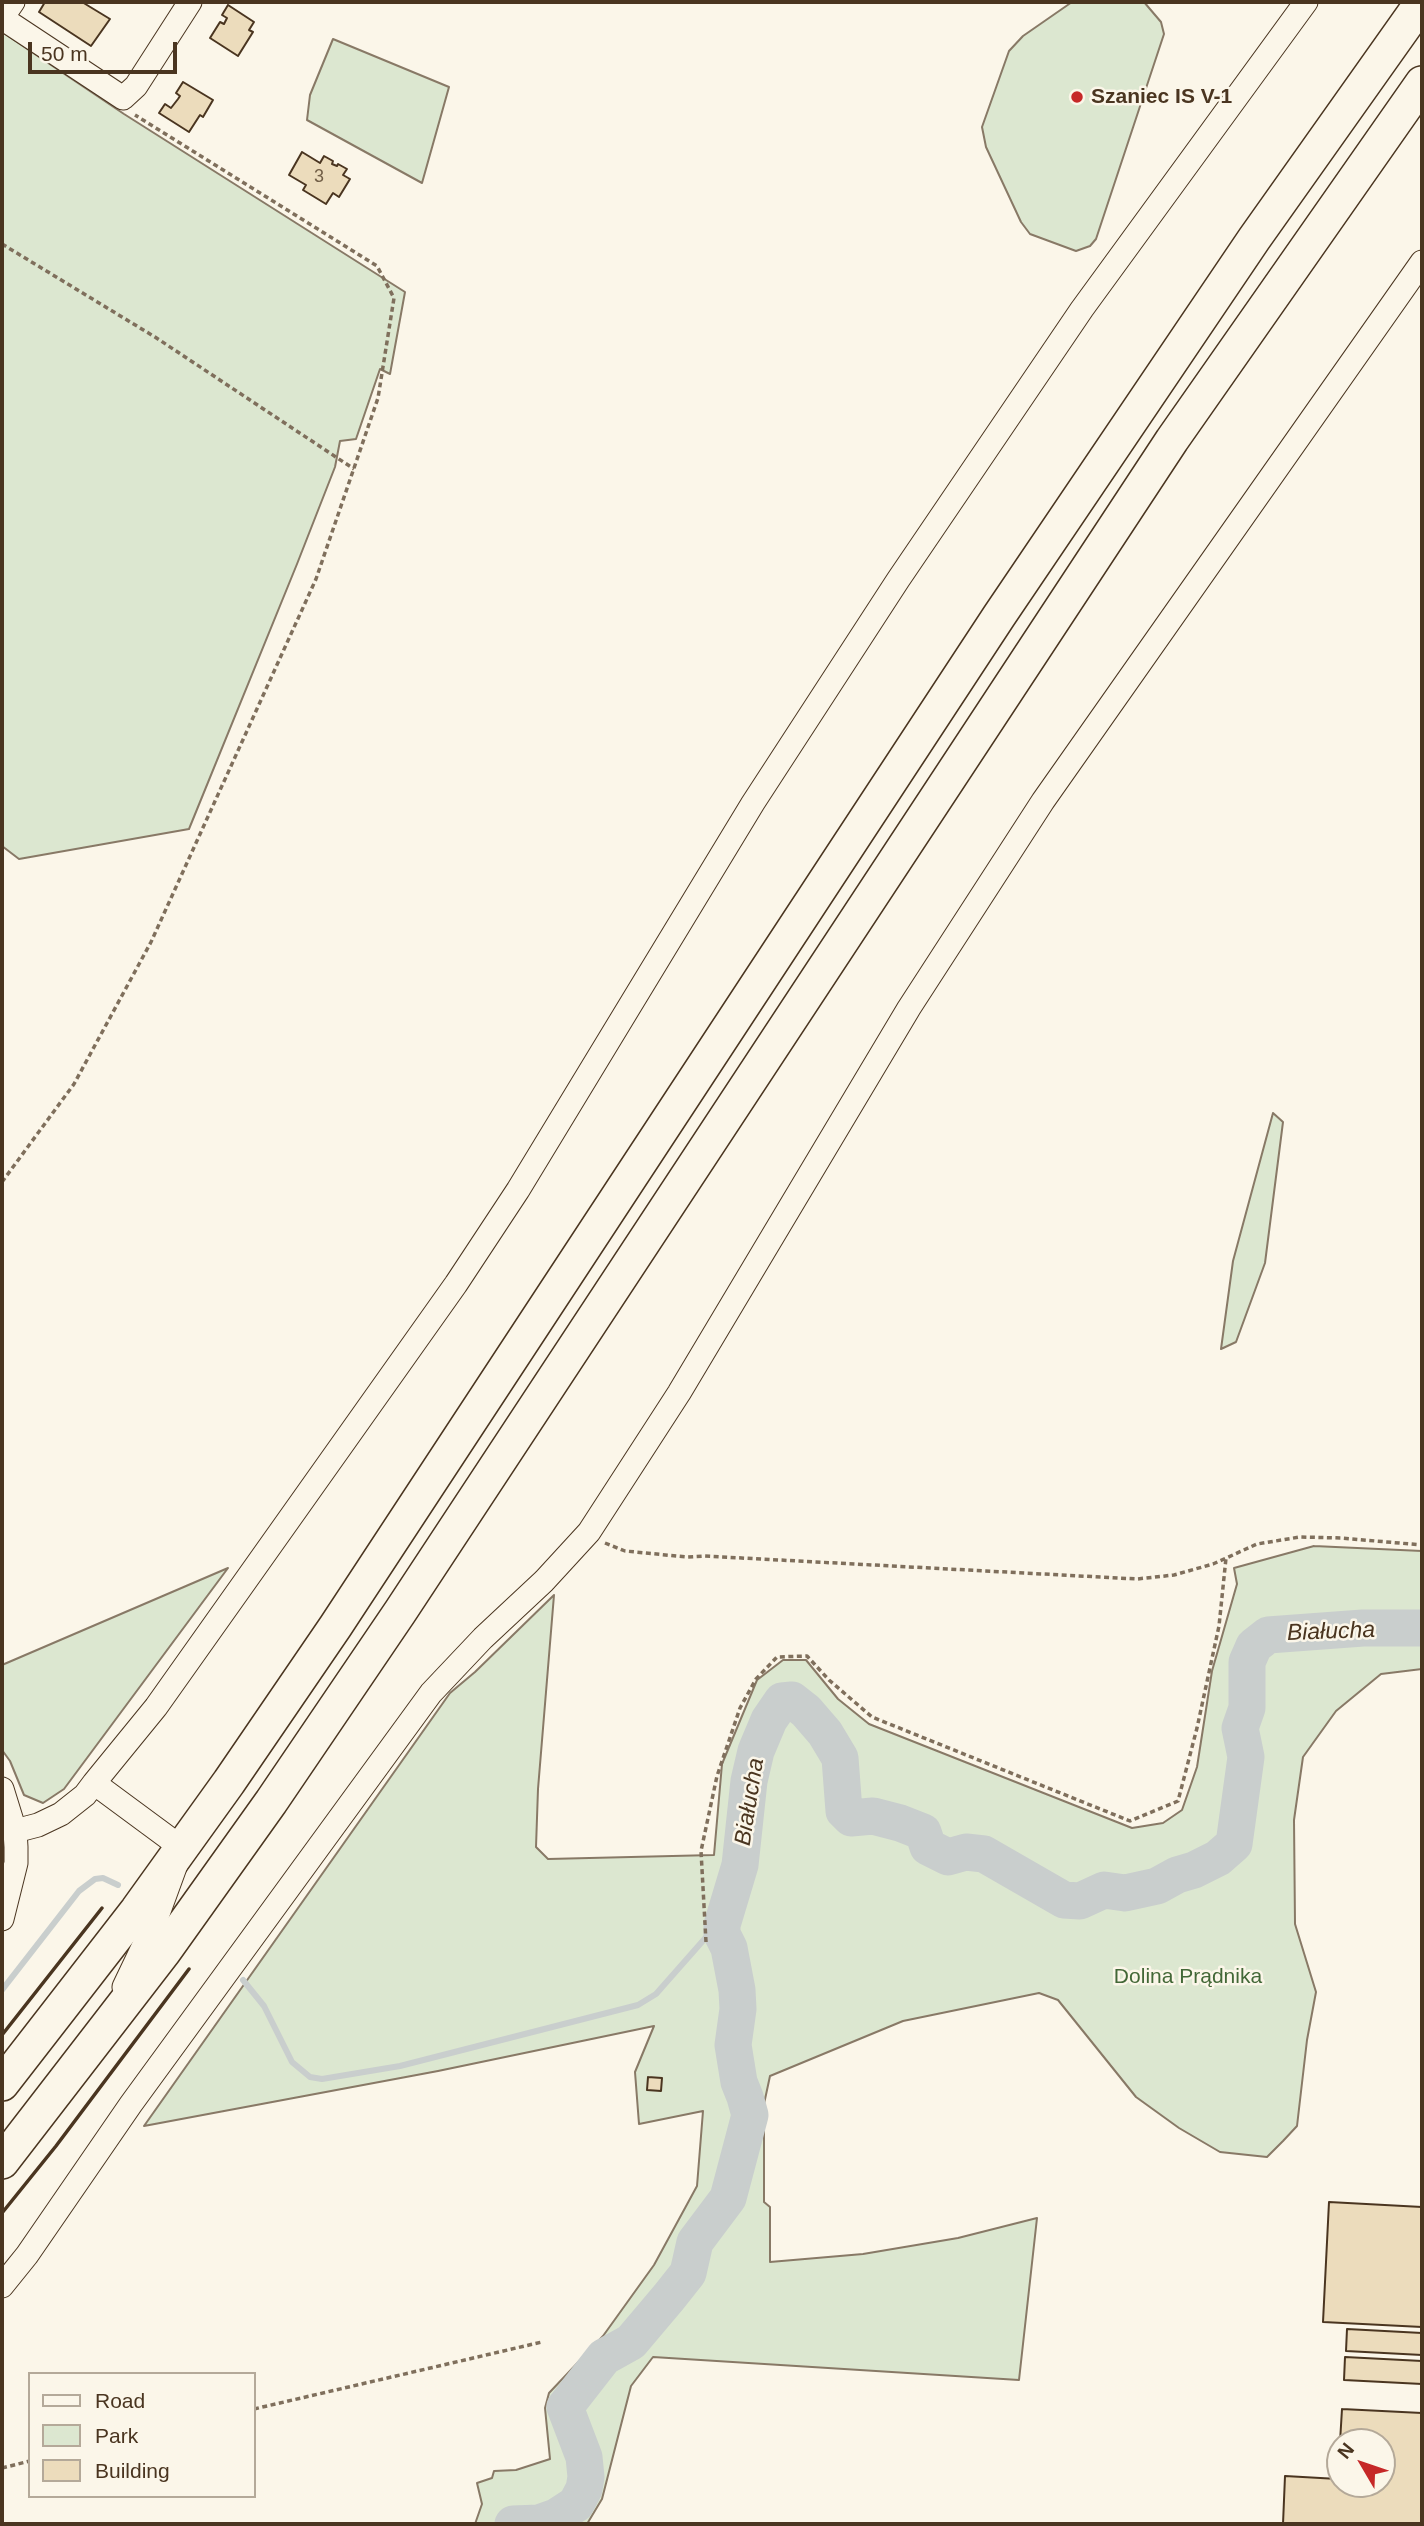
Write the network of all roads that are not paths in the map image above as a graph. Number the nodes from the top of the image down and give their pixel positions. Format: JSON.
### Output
{"nodes":[{"id":1,"x":13,"y":2,"type":"edge"},
{"id":2,"x":190,"y":2,"type":"edge"},
{"id":3,"x":1306,"y":2,"type":"edge"},
{"id":4,"x":1422,"y":2,"type":"edge"},
{"id":5,"x":2,"y":18,"type":"edge"},
{"id":6,"x":1422,"y":83,"type":"edge"},
{"id":7,"x":1422,"y":262,"type":"edge"},
{"id":8,"x":94,"y":1783,"type":"junction"},
{"id":9,"x":2,"y":1789,"type":"edge"},
{"id":10,"x":15,"y":1830,"type":"junction"},
{"id":11,"x":241,"y":1844,"type":"junction"},
{"id":12,"x":181,"y":1847,"type":"junction"},
{"id":13,"x":2,"y":1919,"type":"edge"},
{"id":14,"x":155,"y":1922,"type":"junction"},
{"id":15,"x":67,"y":2000,"type":"junction"},
{"id":16,"x":104,"y":2030,"type":"junction"},
{"id":17,"x":2,"y":2084,"type":"edge"},
{"id":18,"x":2,"y":2162,"type":"edge"},
{"id":19,"x":2,"y":2286,"type":"edge"}],
"edges":[{"from":1,"to":5,"type":"street"},
{"from":2,"to":5,"type":"street"},
{"from":3,"to":8,"type":"street"},
{"from":4,"to":12,"type":"highway"},
{"from":6,"to":11,"type":"highway"},
{"from":7,"to":19,"type":"street"},
{"from":8,"to":10,"type":"street"},
{"from":8,"to":12,"type":"street"},
{"from":9,"to":10,"type":"street"},
{"from":10,"to":13,"type":"street"},
{"from":11,"to":14,"type":"street"},
{"from":11,"to":16,"type":"highway"},
{"from":12,"to":14,"type":"street"},
{"from":12,"to":15,"type":"highway"},
{"from":14,"to":15,"type":"street"},
{"from":14,"to":16,"type":"street"},
{"from":15,"to":17,"type":"highway"},
{"from":16,"to":18,"type":"highway"}]}
